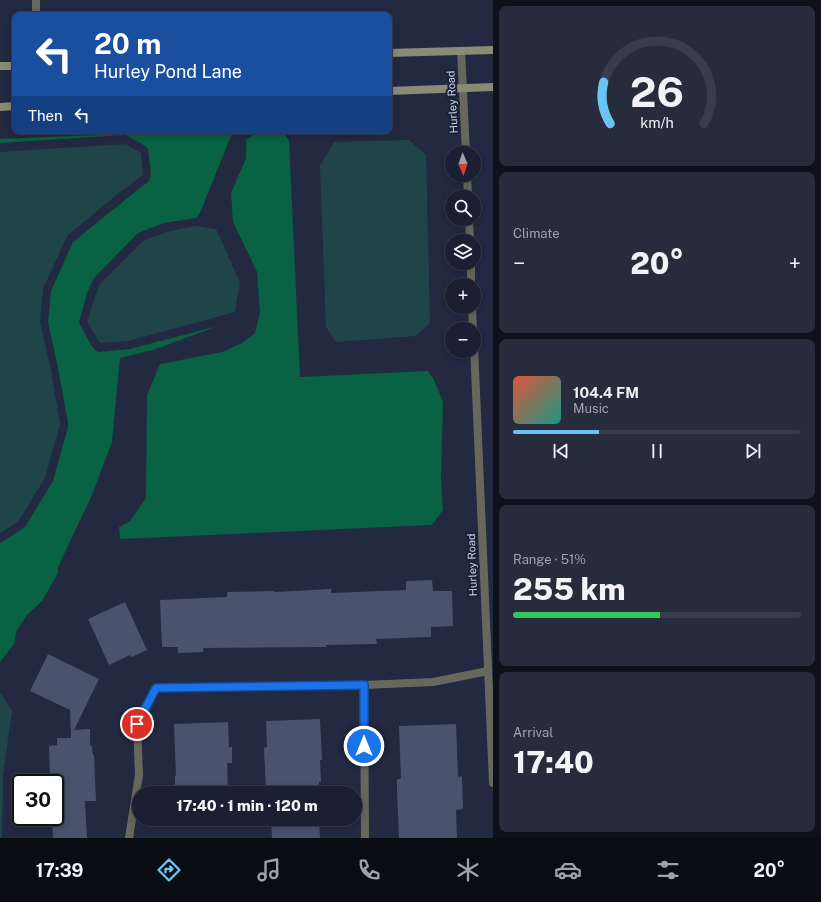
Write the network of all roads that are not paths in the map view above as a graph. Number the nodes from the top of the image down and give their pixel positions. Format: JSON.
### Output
{"nodes":[{"id":1,"x":36,"y":0,"type":"edge"},
{"id":2,"x":36,"y":12,"type":"edge"},
{"id":3,"x":460,"y":50,"type":"junction"},
{"id":4,"x":493,"y":50,"type":"edge"},
{"id":5,"x":392,"y":53,"type":"edge"},
{"id":6,"x":0,"y":66,"type":"edge"},
{"id":7,"x":12,"y":66,"type":"edge"},
{"id":8,"x":493,"y":87,"type":"edge"},
{"id":9,"x":462,"y":88,"type":"junction"},
{"id":10,"x":392,"y":91,"type":"edge"},
{"id":11,"x":12,"y":106,"type":"edge"},
{"id":12,"x":0,"y":107,"type":"edge"},
{"id":13,"x":466,"y":146,"type":"edge"},
{"id":14,"x":475,"y":358,"type":"edge"},
{"id":15,"x":488,"y":671,"type":"junction"},
{"id":16,"x":364,"y":685,"type":"junction"},
{"id":17,"x":491,"y":700,"type":"edge"},
{"id":18,"x":493,"y":783,"type":"edge"},
{"id":19,"x":129,"y":838,"type":"edge"},
{"id":20,"x":364,"y":838,"type":"edge"}],
"edges":[{"from":1,"to":2,"type":"street"},
{"from":3,"to":4,"type":"main road"},
{"from":3,"to":5,"type":"main road"},
{"from":3,"to":9,"type":"street","name":"Hurley Road"},
{"from":6,"to":7,"type":"main road"},
{"from":8,"to":9,"type":"main road"},
{"from":9,"to":10,"type":"main road"},
{"from":9,"to":13,"type":"street","name":"Hurley Road"},
{"from":11,"to":12,"type":"main road"},
{"from":14,"to":15,"type":"street","name":"Hurley Road"},
{"from":15,"to":16,"type":"street"},
{"from":15,"to":17,"type":"street","name":"Hurley Road"},
{"from":16,"to":19,"type":"street"},
{"from":16,"to":20,"type":"street"},
{"from":17,"to":18,"type":"street","name":"Hurley Road"}]}
